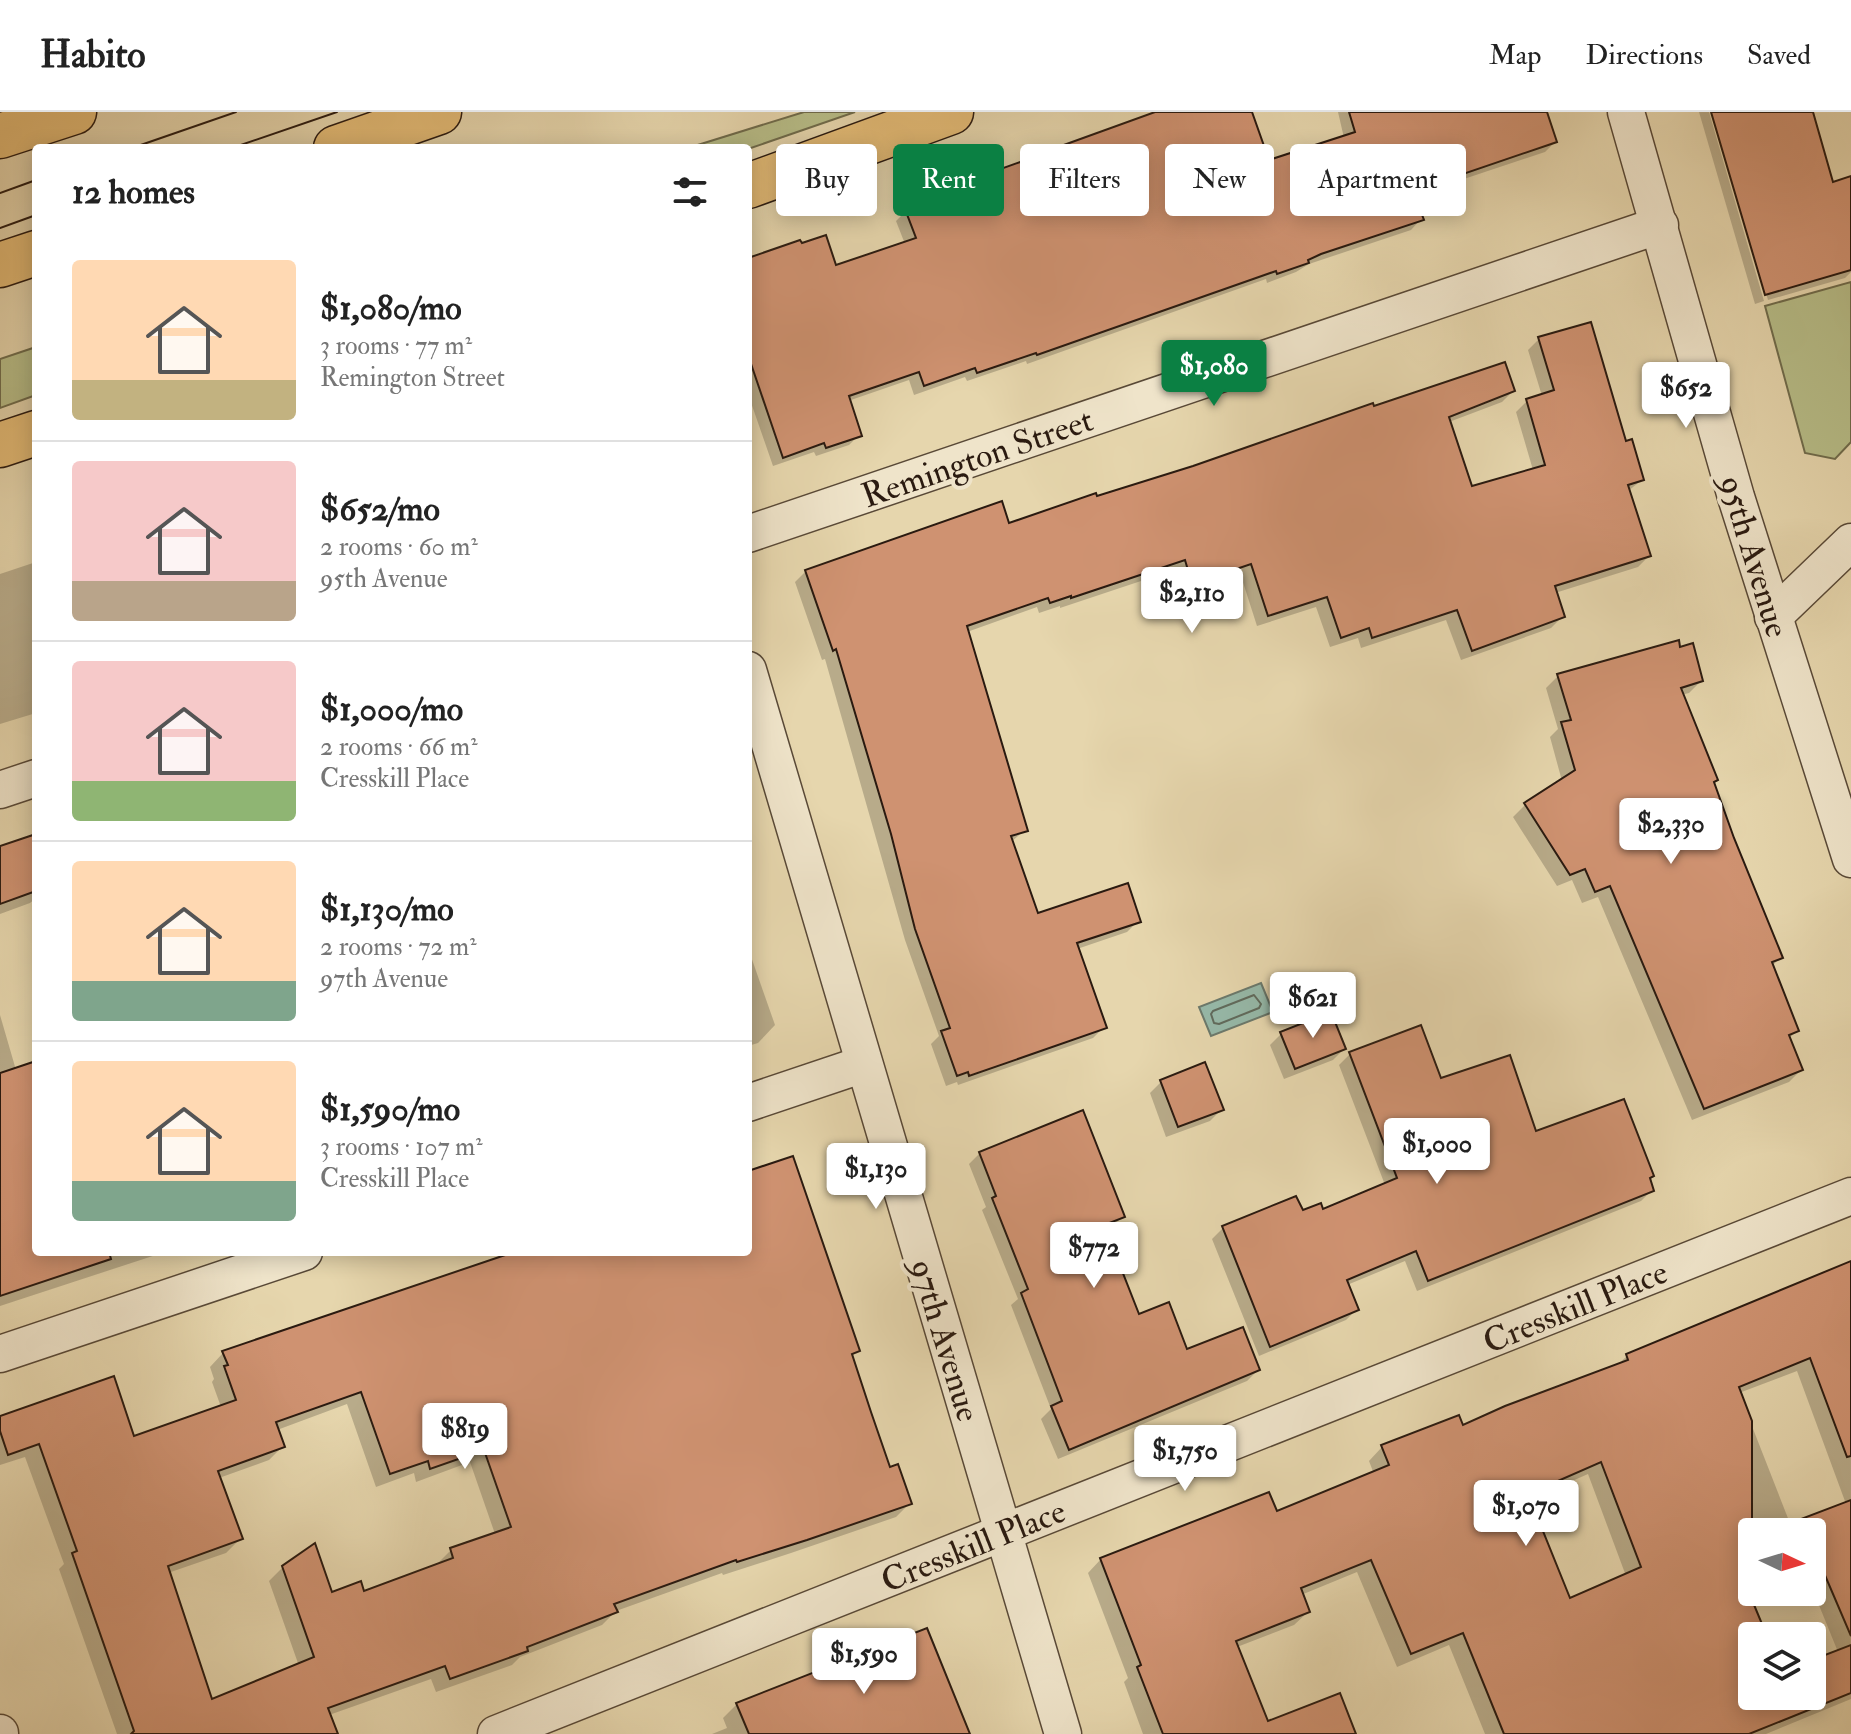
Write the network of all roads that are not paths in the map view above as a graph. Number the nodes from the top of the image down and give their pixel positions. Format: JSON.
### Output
{"nodes":[{"id":1,"x":74,"y":112,"type":"edge"},
{"id":2,"x":439,"y":112,"type":"edge"},
{"id":3,"x":951,"y":112,"type":"edge"},
{"id":4,"x":1626,"y":112,"type":"edge"},
{"id":5,"x":0,"y":136,"type":"edge"},
{"id":6,"x":347,"y":144,"type":"edge"},
{"id":7,"x":752,"y":185,"type":"edge"},
{"id":8,"x":1660,"y":225,"type":"junction"},
{"id":9,"x":32,"y":254,"type":"edge"},
{"id":10,"x":0,"y":265,"type":"edge"},
{"id":11,"x":32,"y":434,"type":"edge"},
{"id":12,"x":0,"y":445,"type":"edge"},
{"id":13,"x":752,"y":533,"type":"edge"},
{"id":14,"x":1851,"y":542,"type":"edge"},
{"id":15,"x":1773,"y":617,"type":"junction"},
{"id":16,"x":752,"y":684,"type":"edge"},
{"id":17,"x":32,"y":779,"type":"edge"},
{"id":18,"x":0,"y":790,"type":"edge"},
{"id":19,"x":1845,"y":817,"type":"edge"},
{"id":20,"x":1851,"y":859,"type":"edge"},
{"id":21,"x":864,"y":1064,"type":"junction"},
{"id":22,"x":752,"y":1102,"type":"edge"},
{"id":23,"x":1851,"y":1196,"type":"edge"},
{"id":24,"x":292,"y":1256,"type":"edge"},
{"id":25,"x":0,"y":1354,"type":"edge"},
{"id":26,"x":1003,"y":1533,"type":"junction"},
{"id":27,"x":496,"y":1734,"type":"edge"},
{"id":28,"x":1063,"y":1734,"type":"edge"}],
"edges":[{"from":1,"to":5,"type":"main road"},
{"from":2,"to":6,"type":"main road"},
{"from":3,"to":7,"type":"main road"},
{"from":4,"to":8,"type":"street","name":"95th Avenue"},
{"from":8,"to":13,"type":"street","name":"Remington Street"},
{"from":8,"to":15,"type":"street","name":"95th Avenue"},
{"from":9,"to":10,"type":"main road"},
{"from":11,"to":12,"type":"main road"},
{"from":14,"to":15,"type":"street"},
{"from":15,"to":19,"type":"street","name":"95th Avenue"},
{"from":16,"to":21,"type":"street","name":"97th Avenue"},
{"from":17,"to":18,"type":"street"},
{"from":19,"to":20,"type":"street","name":"95th Avenue"},
{"from":21,"to":22,"type":"street"},
{"from":21,"to":26,"type":"street","name":"97th Avenue"},
{"from":23,"to":26,"type":"street","name":"Cresskill Place"},
{"from":24,"to":25,"type":"street"},
{"from":26,"to":27,"type":"street","name":"Cresskill Place"},
{"from":26,"to":28,"type":"street","name":"97th Avenue"}]}
